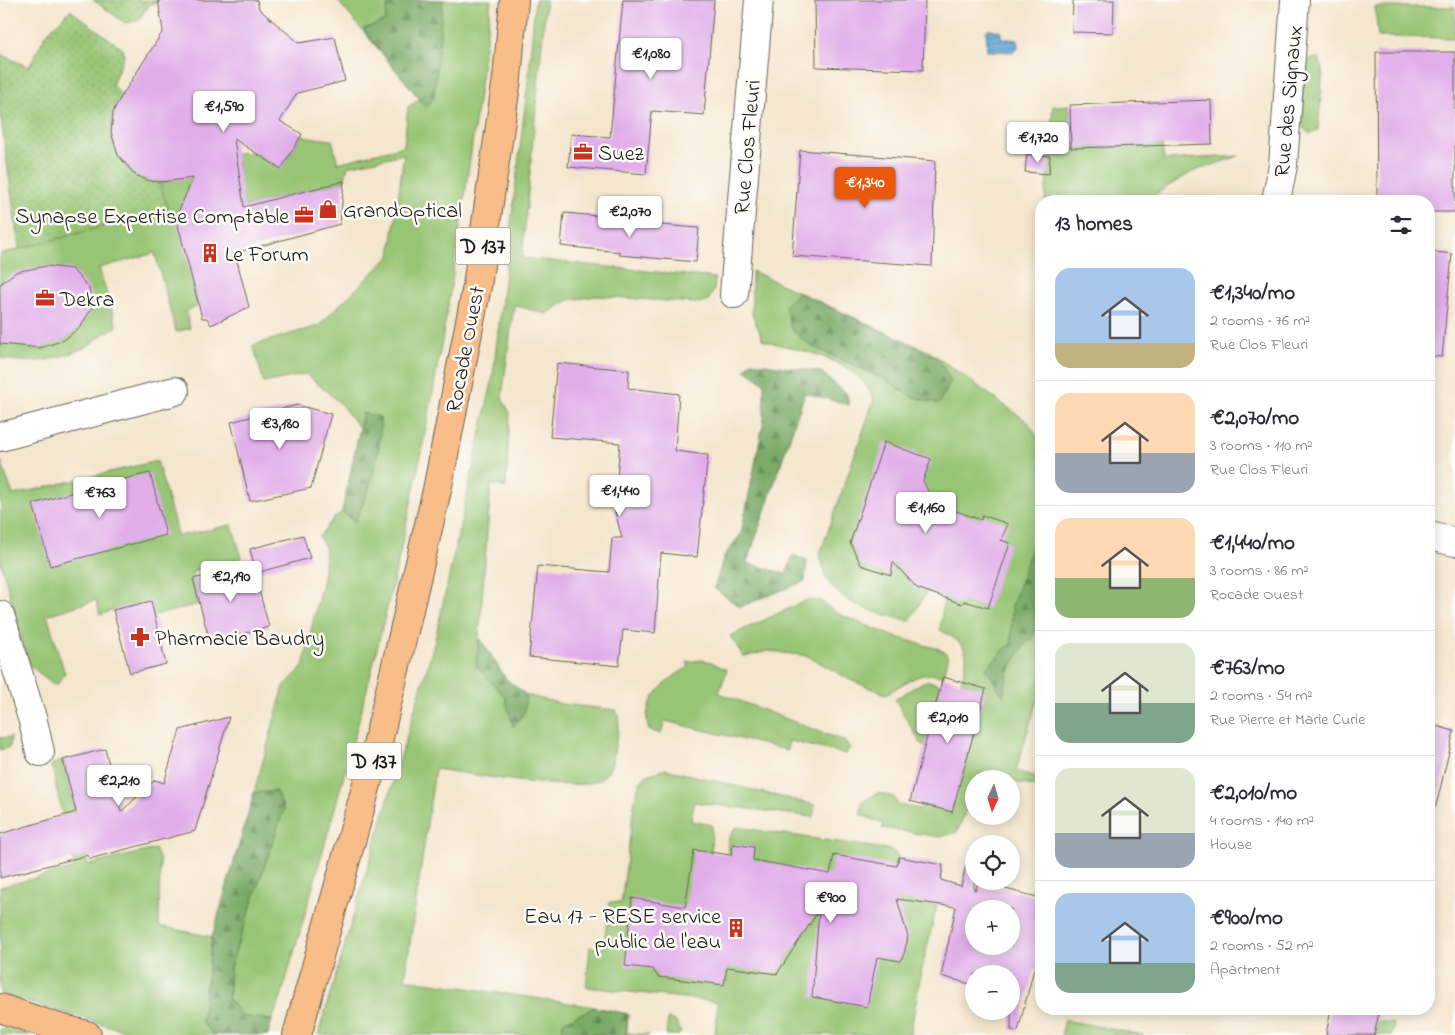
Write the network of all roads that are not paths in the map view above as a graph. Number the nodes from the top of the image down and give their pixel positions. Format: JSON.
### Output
{"nodes":[{"id":1,"x":514,"y":0,"type":"edge"},
{"id":2,"x":759,"y":0,"type":"edge"},
{"id":3,"x":1295,"y":0,"type":"edge"},
{"id":4,"x":1277,"y":195,"type":"edge"},
{"id":5,"x":734,"y":294,"type":"dead end"},
{"id":6,"x":175,"y":391,"type":"dead end"},
{"id":7,"x":0,"y":437,"type":"edge"},
{"id":8,"x":1435,"y":537,"type":"edge"},
{"id":9,"x":1455,"y":542,"type":"edge"},
{"id":10,"x":0,"y":615,"type":"edge"},
{"id":11,"x":40,"y":752,"type":"dead end"},
{"id":12,"x":1,"y":1008,"type":"edge"},
{"id":13,"x":298,"y":1032,"type":"edge"},
{"id":14,"x":87,"y":1035,"type":"edge"}],
"edges":[{"from":1,"to":13,"type":"main road","name":"Rocade Ouest","number":"D 137"},
{"from":2,"to":5,"type":"street","name":"Rue Clos Fleuri"},
{"from":3,"to":4,"type":"street","name":"Rue des Signaux"},
{"from":6,"to":7,"type":"street"},
{"from":8,"to":9,"type":"street"},
{"from":10,"to":11,"type":"street"},
{"from":12,"to":14,"type":"main road"}]}
